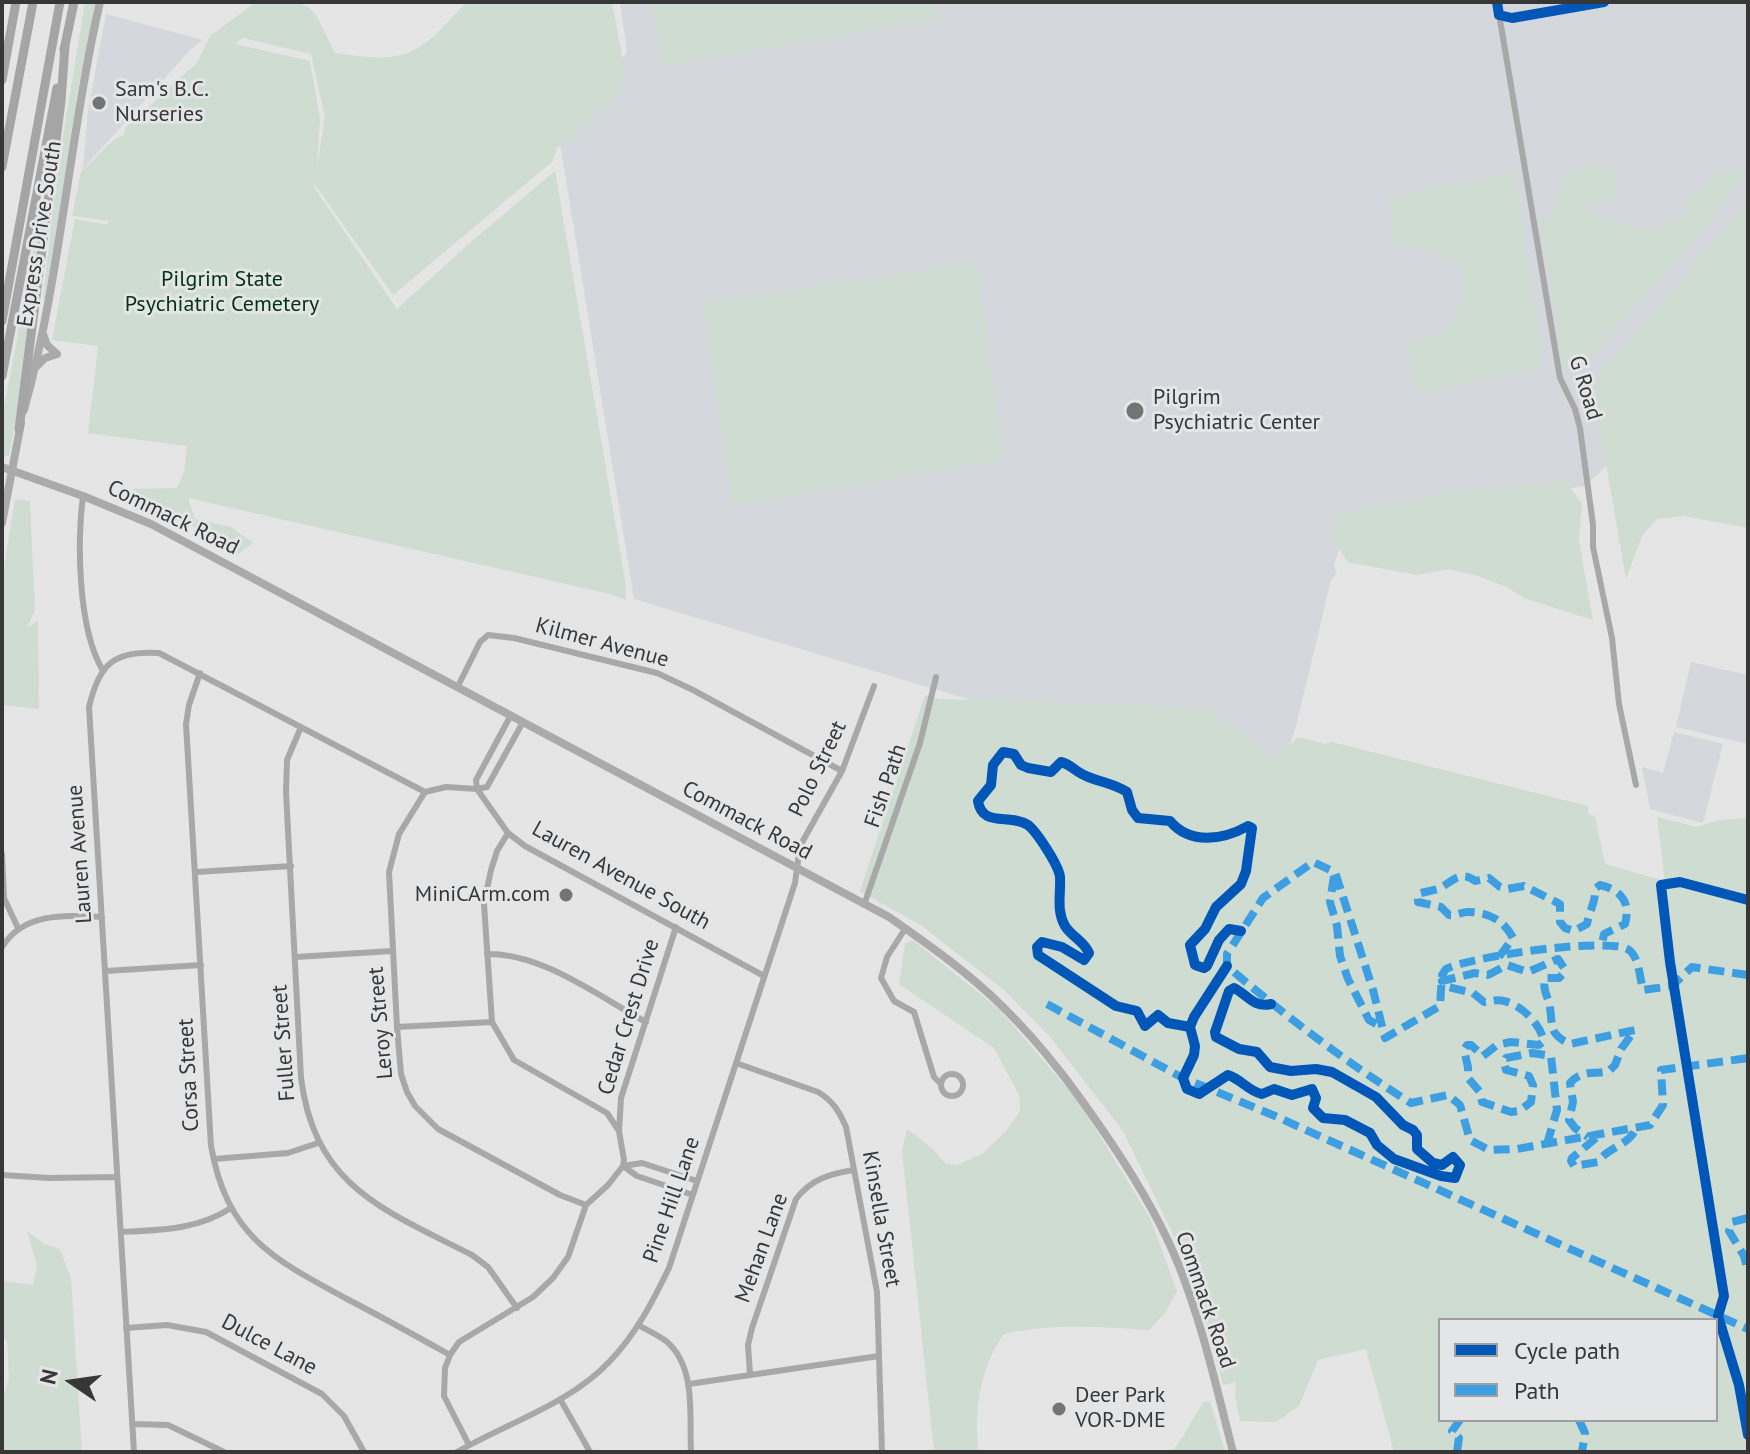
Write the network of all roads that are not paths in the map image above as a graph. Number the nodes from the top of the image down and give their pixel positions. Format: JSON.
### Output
{"nodes":[{"id":1,"x":16,"y":2,"type":"edge"},
{"id":2,"x":33,"y":2,"type":"edge"},
{"id":3,"x":60,"y":2,"type":"edge"},
{"id":4,"x":74,"y":2,"type":"edge"},
{"id":5,"x":100,"y":2,"type":"edge"},
{"id":6,"x":1497,"y":2,"type":"edge"},
{"id":7,"x":11,"y":25,"type":"junction"},
{"id":8,"x":65,"y":46,"type":"junction"},
{"id":9,"x":2,"y":57,"type":"edge"},
{"id":10,"x":2,"y":80,"type":"edge"},
{"id":11,"x":2,"y":167,"type":"edge"},
{"id":12,"x":2,"y":321,"type":"edge"},
{"id":13,"x":43,"y":334,"type":"junction"},
{"id":14,"x":35,"y":368,"type":"junction"},
{"id":15,"x":2,"y":376,"type":"edge"},
{"id":16,"x":19,"y":429,"type":"junction"},
{"id":17,"x":7,"y":469,"type":"edge"},
{"id":18,"x":83,"y":496,"type":"junction"},
{"id":19,"x":2,"y":523,"type":"edge"},
{"id":20,"x":102,"y":669,"type":"junction"},
{"id":21,"x":200,"y":673,"type":"junction"},
{"id":22,"x":936,"y":677,"type":"dead end"},
{"id":23,"x":458,"y":686,"type":"junction"},
{"id":24,"x":874,"y":686,"type":"dead end"},
{"id":25,"x":511,"y":715,"type":"junction"},
{"id":26,"x":523,"y":722,"type":"junction"},
{"id":27,"x":301,"y":727,"type":"junction"},
{"id":28,"x":842,"y":771,"type":"junction"},
{"id":29,"x":1636,"y":785,"type":"dead end"},
{"id":30,"x":477,"y":789,"type":"junction"},
{"id":31,"x":425,"y":792,"type":"junction"},
{"id":32,"x":508,"y":833,"type":"junction"},
{"id":33,"x":2,"y":854,"type":"edge"},
{"id":34,"x":291,"y":866,"type":"junction"},
{"id":35,"x":797,"y":868,"type":"junction"},
{"id":36,"x":197,"y":872,"type":"junction"},
{"id":37,"x":864,"y":905,"type":"junction"},
{"id":38,"x":102,"y":917,"type":"junction"},
{"id":39,"x":676,"y":927,"type":"junction"},
{"id":40,"x":18,"y":928,"type":"junction"},
{"id":41,"x":905,"y":929,"type":"junction"},
{"id":42,"x":2,"y":947,"type":"edge"},
{"id":43,"x":392,"y":951,"type":"junction"},
{"id":44,"x":487,"y":954,"type":"junction"},
{"id":45,"x":296,"y":957,"type":"junction"},
{"id":46,"x":201,"y":965,"type":"junction"},
{"id":47,"x":106,"y":971,"type":"junction"},
{"id":48,"x":764,"y":976,"type":"junction"},
{"id":49,"x":492,"y":1022,"type":"junction"},
{"id":50,"x":646,"y":1022,"type":"junction"},
{"id":51,"x":397,"y":1027,"type":"junction"},
{"id":52,"x":736,"y":1063,"type":"junction"},
{"id":53,"x":940,"y":1083,"type":"dead end"},
{"id":54,"x":619,"y":1131,"type":"junction"},
{"id":55,"x":318,"y":1143,"type":"junction"},
{"id":56,"x":214,"y":1159,"type":"junction"},
{"id":57,"x":623,"y":1166,"type":"junction"},
{"id":58,"x":853,"y":1170,"type":"junction"},
{"id":59,"x":2,"y":1175,"type":"edge"},
{"id":60,"x":117,"y":1177,"type":"junction"},
{"id":61,"x":697,"y":1181,"type":"junction"},
{"id":62,"x":693,"y":1195,"type":"junction"},
{"id":63,"x":586,"y":1205,"type":"junction"},
{"id":64,"x":231,"y":1208,"type":"junction"},
{"id":65,"x":121,"y":1232,"type":"junction"},
{"id":66,"x":517,"y":1308,"type":"junction"},
{"id":67,"x":638,"y":1325,"type":"junction"},
{"id":68,"x":126,"y":1328,"type":"junction"},
{"id":69,"x":450,"y":1355,"type":"junction"},
{"id":70,"x":879,"y":1356,"type":"junction"},
{"id":71,"x":750,"y":1374,"type":"junction"},
{"id":72,"x":689,"y":1384,"type":"junction"},
{"id":73,"x":560,"y":1399,"type":"junction"},
{"id":74,"x":132,"y":1424,"type":"junction"},
{"id":75,"x":469,"y":1445,"type":"junction"},
{"id":76,"x":134,"y":1452,"type":"edge"},
{"id":77,"x":224,"y":1452,"type":"edge"},
{"id":78,"x":364,"y":1452,"type":"edge"},
{"id":79,"x":457,"y":1452,"type":"edge"},
{"id":80,"x":590,"y":1452,"type":"edge"},
{"id":81,"x":691,"y":1452,"type":"edge"},
{"id":82,"x":882,"y":1452,"type":"edge"},
{"id":83,"x":1233,"y":1452,"type":"edge"}],
"edges":[{"from":1,"to":7,"type":"highway"},
{"from":2,"to":11,"type":"highway"},
{"from":3,"to":12,"type":"highway"},
{"from":4,"to":8,"type":"highway"},
{"from":5,"to":13,"type":"main road","name":"Express Drive South"},
{"from":6,"to":29,"type":"street","name":"G Road"},
{"from":7,"to":9,"type":"highway"},
{"from":7,"to":10,"type":"highway"},
{"from":8,"to":15,"type":"highway"},
{"from":8,"to":16,"type":"highway"},
{"from":13,"to":14,"type":"main road","name":"Express Drive South"},
{"from":13,"to":14,"type":"main road"},
{"from":14,"to":16,"type":"main road","name":"Express Drive South"},
{"from":16,"to":17,"type":"main road","name":"Express Drive South"},
{"from":17,"to":18,"type":"main road","name":"Commack Road"},
{"from":17,"to":19,"type":"main road","name":"Express Drive South"},
{"from":18,"to":20,"type":"street"},
{"from":18,"to":23,"type":"main road","name":"Commack Road"},
{"from":20,"to":21,"type":"street"},
{"from":20,"to":38,"type":"street","name":"Lauren Avenue"},
{"from":21,"to":27,"type":"street"},
{"from":21,"to":36,"type":"street","name":"Corsa Street"},
{"from":22,"to":37,"type":"street","name":"Fish Path"},
{"from":23,"to":25,"type":"main road","name":"Commack Road"},
{"from":23,"to":28,"type":"street","name":"Kilmer Avenue"},
{"from":24,"to":28,"type":"street","name":"Polo Street"},
{"from":25,"to":26,"type":"main road","name":"Commack Road"},
{"from":25,"to":30,"type":"street"},
{"from":26,"to":30,"type":"street"},
{"from":26,"to":35,"type":"main road","name":"Commack Road"},
{"from":27,"to":31,"type":"street"},
{"from":27,"to":34,"type":"street","name":"Fuller Street"},
{"from":28,"to":35,"type":"street","name":"Polo Street"},
{"from":30,"to":31,"type":"street"},
{"from":30,"to":32,"type":"street","name":"Lauren Avenue South"},
{"from":31,"to":43,"type":"street","name":"Leroy Street"},
{"from":32,"to":39,"type":"street","name":"Lauren Avenue South"},
{"from":32,"to":44,"type":"street"},
{"from":33,"to":40,"type":"street"},
{"from":34,"to":36,"type":"street"},
{"from":34,"to":45,"type":"street","name":"Fuller Street"},
{"from":35,"to":37,"type":"main road","name":"Commack Road"},
{"from":35,"to":48,"type":"street","name":"Pine Hill Lane"},
{"from":36,"to":46,"type":"street","name":"Corsa Street"},
{"from":37,"to":41,"type":"main road","name":"Commack Road"},
{"from":38,"to":40,"type":"street"},
{"from":38,"to":47,"type":"street","name":"Lauren Avenue"},
{"from":39,"to":48,"type":"street","name":"Lauren Avenue South"},
{"from":39,"to":50,"type":"street","name":"Cedar Crest Drive"},
{"from":40,"to":42,"type":"street"},
{"from":41,"to":53,"type":"street"},
{"from":41,"to":83,"type":"main road","name":"Commack Road"},
{"from":43,"to":45,"type":"street"},
{"from":43,"to":51,"type":"street","name":"Leroy Street"},
{"from":44,"to":49,"type":"street"},
{"from":44,"to":50,"type":"street"},
{"from":45,"to":55,"type":"street","name":"Fuller Street"},
{"from":46,"to":47,"type":"street"},
{"from":46,"to":56,"type":"street","name":"Corsa Street"},
{"from":47,"to":60,"type":"street","name":"Lauren Avenue"},
{"from":48,"to":52,"type":"street","name":"Pine Hill Lane"},
{"from":49,"to":51,"type":"street"},
{"from":49,"to":54,"type":"street"},
{"from":50,"to":54,"type":"street","name":"Cedar Crest Drive"},
{"from":51,"to":63,"type":"street","name":"Leroy Street"},
{"from":52,"to":58,"type":"street","name":"Kinsella Street"},
{"from":52,"to":61,"type":"street","name":"Pine Hill Lane"},
{"from":54,"to":57,"type":"street","name":"Cedar Crest Drive"},
{"from":55,"to":56,"type":"street"},
{"from":55,"to":66,"type":"street","name":"Fuller Street"},
{"from":56,"to":64,"type":"street","name":"Corsa Street"},
{"from":57,"to":61,"type":"street"},
{"from":57,"to":62,"type":"street"},
{"from":57,"to":63,"type":"street"},
{"from":58,"to":70,"type":"street","name":"Kinsella Street"},
{"from":58,"to":71,"type":"street","name":"Mehan Lane"},
{"from":59,"to":60,"type":"street"},
{"from":60,"to":65,"type":"street","name":"Lauren Avenue"},
{"from":61,"to":62,"type":"street","name":"Pine Hill Lane"},
{"from":62,"to":67,"type":"street","name":"Pine Hill Lane"},
{"from":63,"to":66,"type":"street"},
{"from":64,"to":65,"type":"street"},
{"from":64,"to":69,"type":"street","name":"Corsa Street"},
{"from":65,"to":68,"type":"street","name":"Lauren Avenue"},
{"from":66,"to":69,"type":"street"},
{"from":67,"to":72,"type":"street"},
{"from":67,"to":73,"type":"street","name":"Pine Hill Lane"},
{"from":68,"to":74,"type":"street","name":"Lauren Avenue"},
{"from":68,"to":78,"type":"street","name":"Dulce Lane"},
{"from":69,"to":75,"type":"street"},
{"from":70,"to":71,"type":"street"},
{"from":70,"to":82,"type":"street","name":"Kinsella Street"},
{"from":71,"to":72,"type":"street"},
{"from":72,"to":81,"type":"street"},
{"from":73,"to":75,"type":"street","name":"Pine Hill Lane"},
{"from":73,"to":80,"type":"street"},
{"from":74,"to":76,"type":"street","name":"Lauren Avenue"},
{"from":74,"to":77,"type":"street"},
{"from":75,"to":79,"type":"street","name":"Pine Hill Lane"}]}
